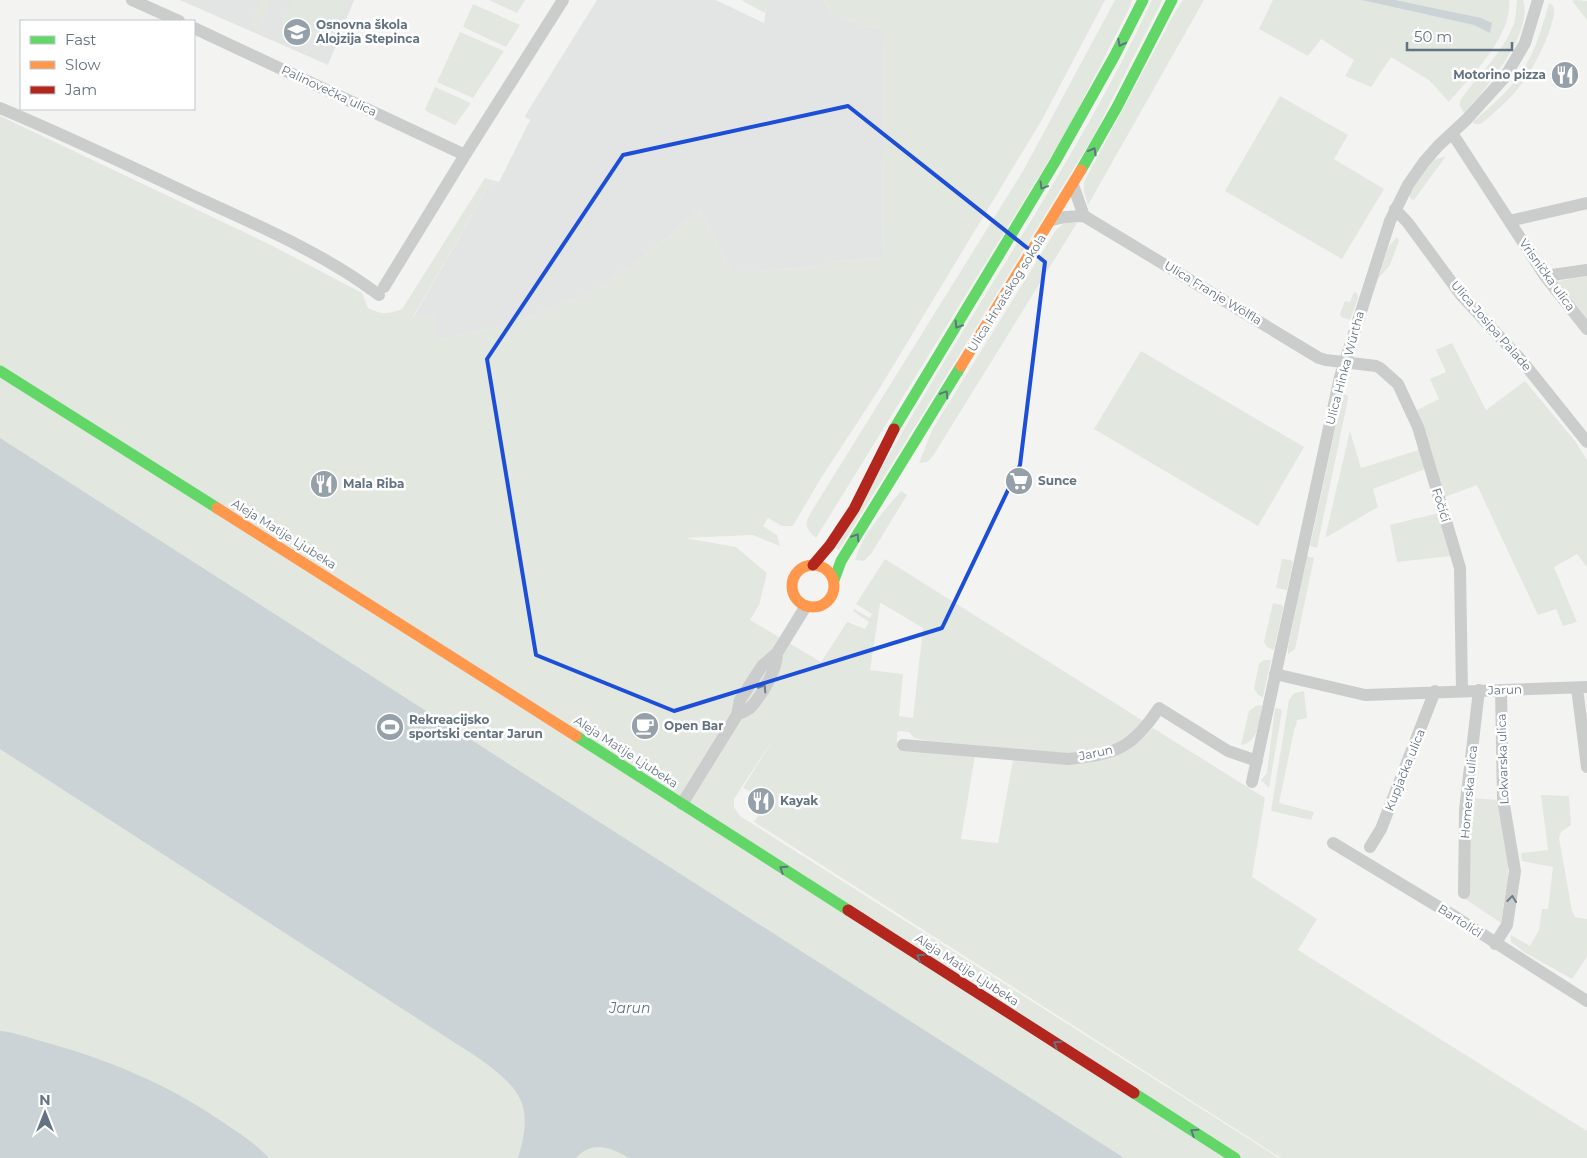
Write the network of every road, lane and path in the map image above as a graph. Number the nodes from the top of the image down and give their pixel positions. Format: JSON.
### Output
{"nodes":[{"id":1,"x":132,"y":0,"type":"edge"},
{"id":2,"x":563,"y":0,"type":"edge"},
{"id":3,"x":1143,"y":0,"type":"edge"},
{"id":4,"x":1172,"y":0,"type":"edge"},
{"id":5,"x":1538,"y":0,"type":"edge"},
{"id":6,"x":177,"y":20,"type":"edge"},
{"id":7,"x":195,"y":28,"type":"edge"},
{"id":8,"x":0,"y":108,"type":"edge"},
{"id":9,"x":1452,"y":133,"type":"junction"},
{"id":10,"x":465,"y":155,"type":"junction"},
{"id":11,"x":1073,"y":185,"type":"junction"},
{"id":12,"x":1587,"y":202,"type":"edge"},
{"id":13,"x":1395,"y":209,"type":"junction"},
{"id":14,"x":1084,"y":216,"type":"junction"},
{"id":15,"x":1052,"y":220,"type":"junction"},
{"id":16,"x":1509,"y":221,"type":"junction"},
{"id":17,"x":1587,"y":270,"type":"edge"},
{"id":18,"x":1545,"y":276,"type":"junction"},
{"id":19,"x":1587,"y":329,"type":"edge"},
{"id":20,"x":1344,"y":362,"type":"junction"},
{"id":21,"x":0,"y":371,"type":"edge"},
{"id":22,"x":1587,"y":442,"type":"edge"},
{"id":23,"x":813,"y":565,"type":"junction"},
{"id":24,"x":834,"y":580,"type":"junction"},
{"id":25,"x":806,"y":606,"type":"junction"},
{"id":26,"x":1275,"y":674,"type":"junction"},
{"id":27,"x":1582,"y":687,"type":"edge"},
{"id":28,"x":1479,"y":690,"type":"junction"},
{"id":29,"x":1501,"y":690,"type":"junction"},
{"id":30,"x":1435,"y":691,"type":"junction"},
{"id":31,"x":1462,"y":691,"type":"junction"},
{"id":32,"x":903,"y":745,"type":"dead end"},
{"id":33,"x":1257,"y":761,"type":"junction"},
{"id":34,"x":1587,"y":767,"type":"edge"},
{"id":35,"x":1252,"y":782,"type":"dead end"},
{"id":36,"x":682,"y":804,"type":"junction"},
{"id":37,"x":1332,"y":842,"type":"dead end"},
{"id":38,"x":1370,"y":847,"type":"dead end"},
{"id":39,"x":1464,"y":893,"type":"dead end"},
{"id":40,"x":1496,"y":944,"type":"junction"},
{"id":41,"x":1587,"y":1001,"type":"edge"},
{"id":42,"x":1235,"y":1158,"type":"edge"}],
"edges":[{"from":1,"to":6,"type":"street"},
{"from":2,"to":10,"type":"street"},
{"from":3,"to":23,"type":"street","name":"Ulica Hrvatskog sokola","one_way":true},
{"from":11,"to":4,"type":"street","name":"Ulica Hrvatskog sokola","one_way":true},
{"from":5,"to":9,"type":"street","name":"Ulica Hinka Würtha"},
{"from":7,"to":10,"type":"street","name":"Palinovečka ulica"},
{"from":8,"to":10,"type":"street"},
{"from":9,"to":13,"type":"street","name":"Ulica Hinka Würtha"},
{"from":9,"to":16,"type":"street","name":"Vrisnička ulica"},
{"from":11,"to":14,"type":"street"},
{"from":11,"to":15,"type":"street","name":"Ulica Hrvatskog sokola"},
{"from":12,"to":16,"type":"street"},
{"from":13,"to":20,"type":"street","name":"Ulica Hinka Würtha"},
{"from":13,"to":22,"type":"street","name":"Ulica Josipa Palade"},
{"from":14,"to":15,"type":"street"},
{"from":14,"to":20,"type":"street","name":"Ulica Franje Wölfla"},
{"from":24,"to":15,"type":"street","name":"Ulica Hrvatskog sokola","one_way":true},
{"from":16,"to":18,"type":"street","name":"Vrisnička ulica"},
{"from":17,"to":18,"type":"street"},
{"from":18,"to":19,"type":"street","name":"Vrisnička ulica"},
{"from":20,"to":26,"type":"street","name":"Ulica Hinka Würtha"},
{"from":20,"to":31,"type":"street","name":"Fočići"},
{"from":21,"to":36,"type":"street","name":"Aleja Matije Ljubeka"},
{"from":23,"to":24,"type":"street"},
{"from":23,"to":25,"type":"street"},
{"from":24,"to":25,"type":"street"},
{"from":25,"to":36,"type":"street"},
{"from":26,"to":30,"type":"street","name":"Jarun"},
{"from":26,"to":33,"type":"street","name":"Ulica Hinka Würtha"},
{"from":27,"to":29,"type":"street","name":"Jarun"},
{"from":27,"to":34,"type":"street"},
{"from":28,"to":29,"type":"street","name":"Jarun"},
{"from":28,"to":31,"type":"street","name":"Jarun"},
{"from":28,"to":39,"type":"street","name":"Homerska ulica"},
{"from":40,"to":29,"type":"street","name":"Lokvarska ulica","one_way":true},
{"from":30,"to":31,"type":"street","name":"Jarun"},
{"from":30,"to":38,"type":"street","name":"Kupjačka ulica"},
{"from":32,"to":33,"type":"street","name":"Jarun"},
{"from":33,"to":35,"type":"street","name":"Ulica Hinka Würtha"},
{"from":42,"to":36,"type":"street","name":"Aleja Matije Ljubeka","one_way":true},
{"from":37,"to":40,"type":"street","name":"Bartolići"},
{"from":40,"to":41,"type":"street","name":"Bartolići"}]}
